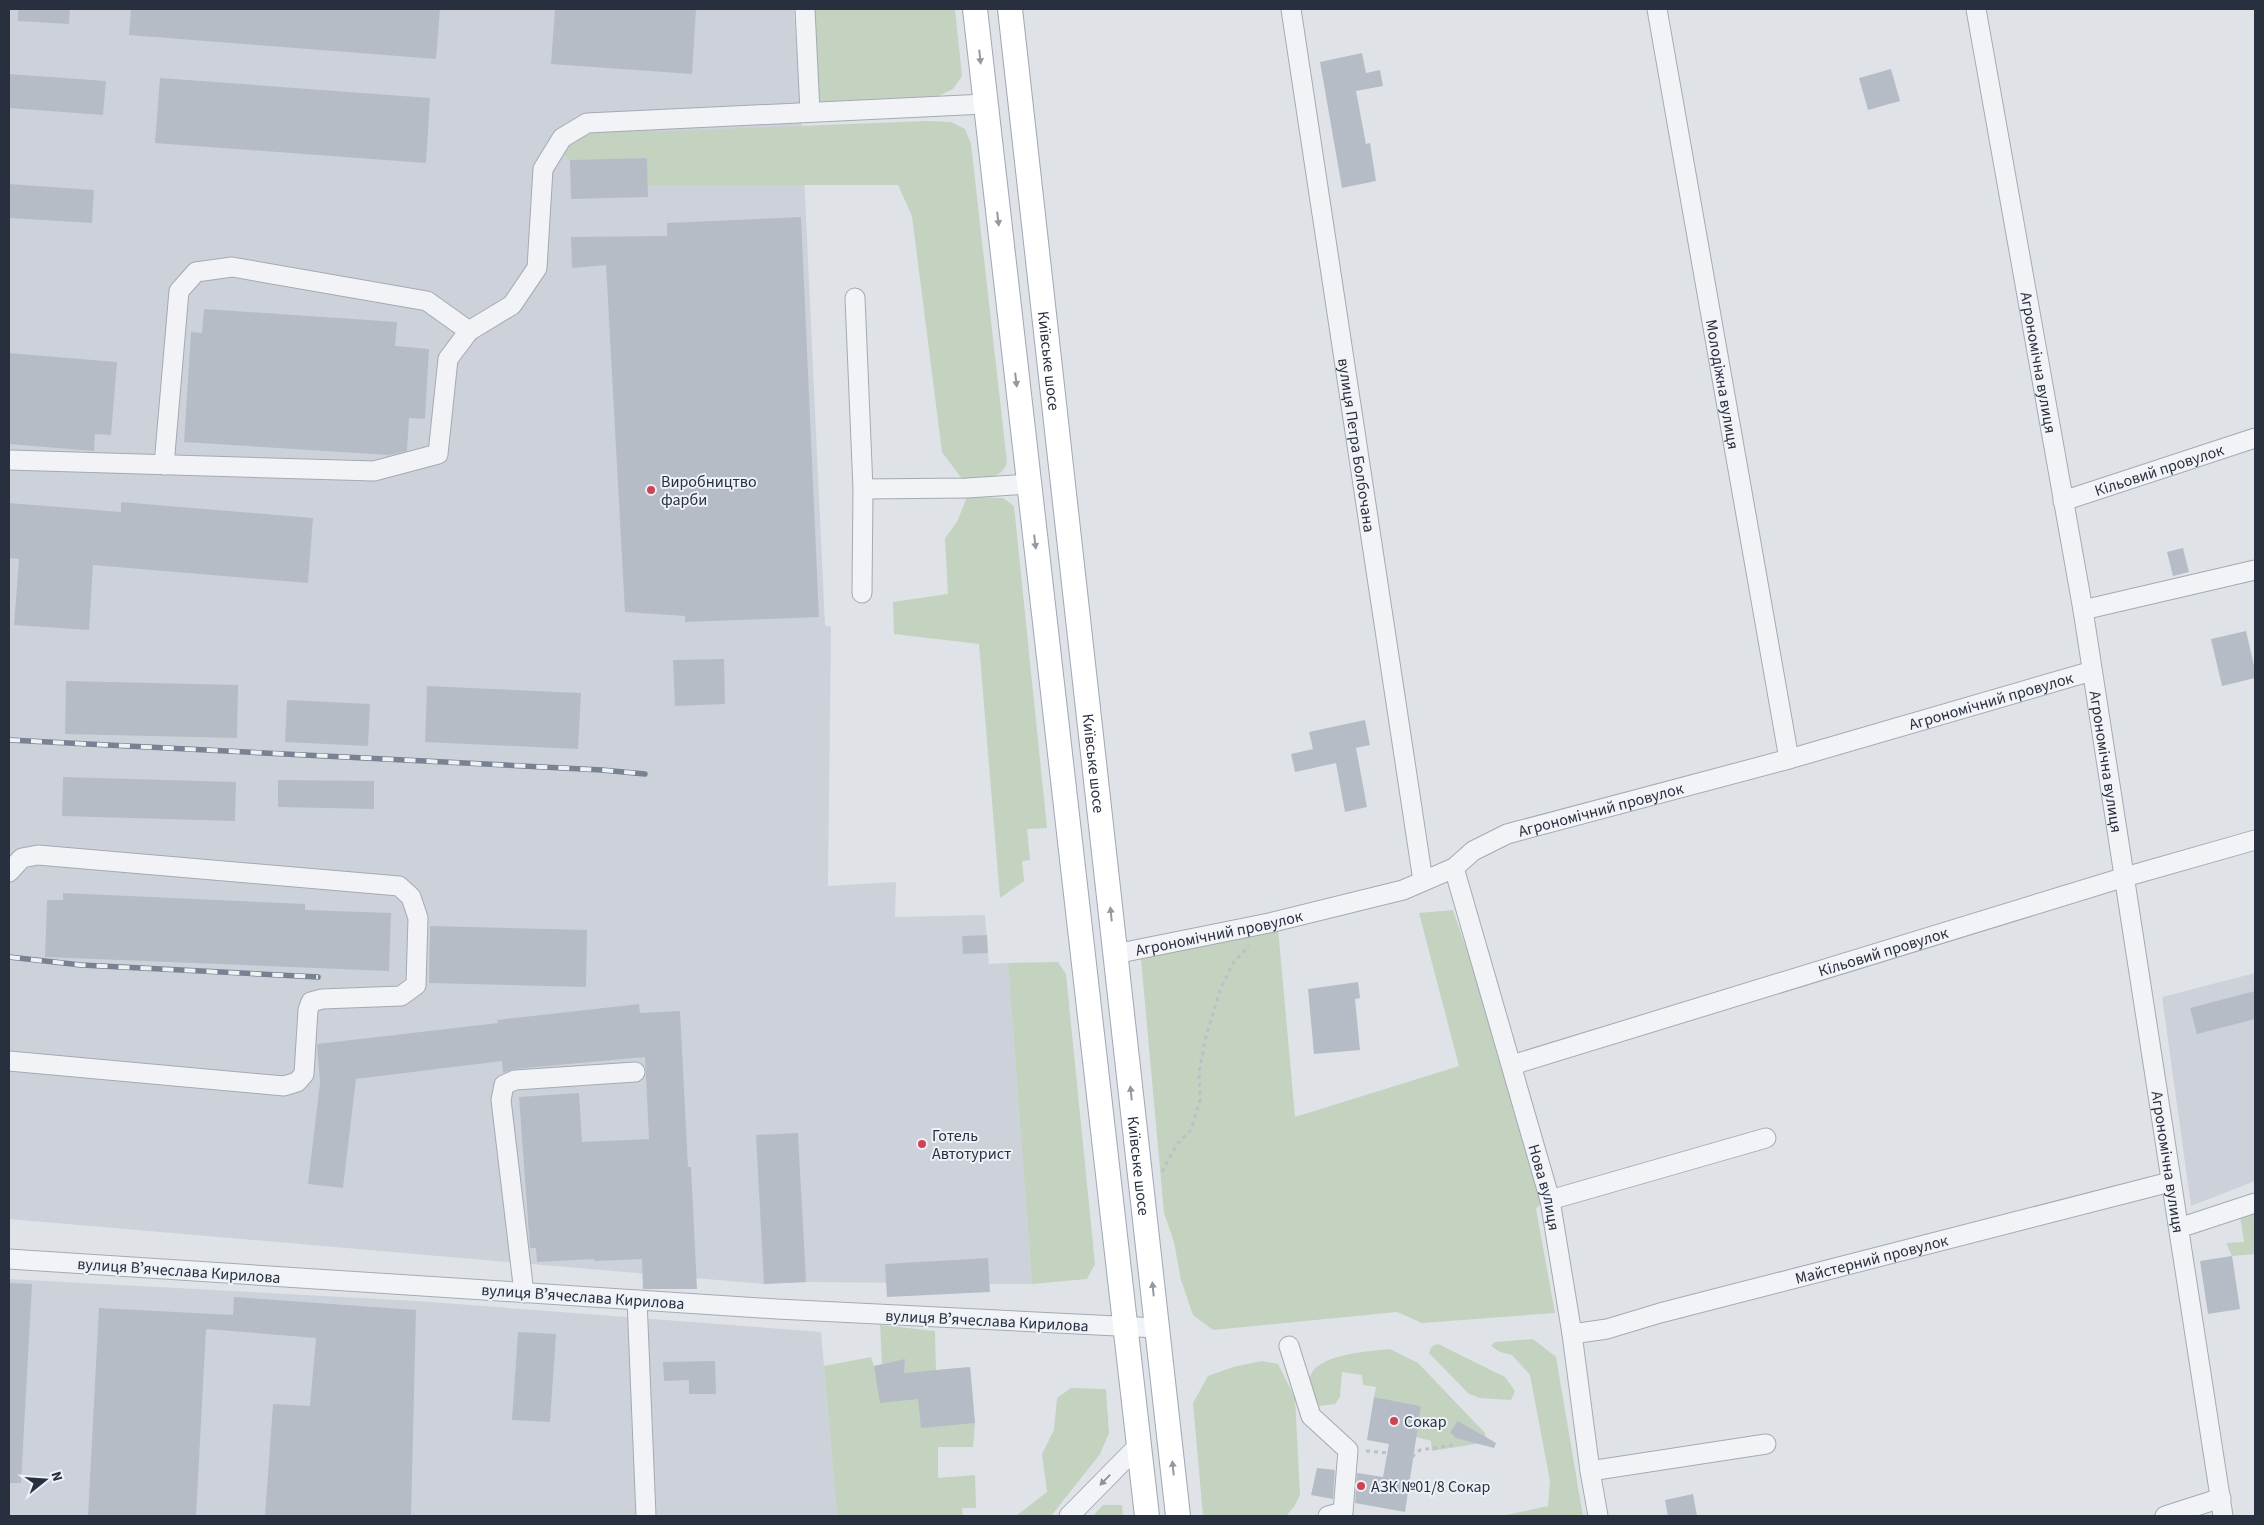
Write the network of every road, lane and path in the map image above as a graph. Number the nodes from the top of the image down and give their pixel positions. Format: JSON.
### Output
{"nodes":[{"id":1,"x":805,"y":9,"type":"edge"},
{"id":2,"x":975,"y":9,"type":"edge"},
{"id":3,"x":1010,"y":9,"type":"edge"},
{"id":4,"x":1291,"y":9,"type":"edge"},
{"id":5,"x":1657,"y":9,"type":"edge"},
{"id":6,"x":1976,"y":9,"type":"edge"},
{"id":7,"x":985,"y":104,"type":"junction"},
{"id":8,"x":810,"y":112,"type":"junction"},
{"id":9,"x":855,"y":298,"type":"dead end"},
{"id":10,"x":469,"y":331,"type":"junction"},
{"id":11,"x":2255,"y":438,"type":"edge"},
{"id":12,"x":9,"y":460,"type":"edge"},
{"id":13,"x":164,"y":465,"type":"junction"},
{"id":14,"x":1028,"y":484,"type":"junction"},
{"id":15,"x":863,"y":489,"type":"junction"},
{"id":16,"x":2063,"y":501,"type":"junction"},
{"id":17,"x":2255,"y":570,"type":"edge"},
{"id":18,"x":862,"y":593,"type":"dead end"},
{"id":19,"x":2083,"y":610,"type":"junction"},
{"id":20,"x":2092,"y":671,"type":"junction"},
{"id":21,"x":1789,"y":760,"type":"junction"},
{"id":22,"x":2255,"y":840,"type":"edge"},
{"id":23,"x":1454,"y":868,"type":"junction"},
{"id":24,"x":9,"y":872,"type":"edge"},
{"id":25,"x":2125,"y":877,"type":"junction"},
{"id":26,"x":1423,"y":881,"type":"junction"},
{"id":27,"x":1269,"y":923,"type":"junction"},
{"id":28,"x":1115,"y":954,"type":"junction"},
{"id":29,"x":9,"y":1061,"type":"edge"},
{"id":30,"x":1512,"y":1066,"type":"junction"},
{"id":31,"x":635,"y":1072,"type":"dead end"},
{"id":32,"x":1766,"y":1138,"type":"dead end"},
{"id":33,"x":2170,"y":1182,"type":"junction"},
{"id":34,"x":1143,"y":1199,"type":"junction"},
{"id":35,"x":1550,"y":1200,"type":"junction"},
{"id":36,"x":2255,"y":1203,"type":"edge"},
{"id":37,"x":2179,"y":1228,"type":"junction"},
{"id":38,"x":9,"y":1259,"type":"edge"},
{"id":39,"x":524,"y":1292,"type":"junction"},
{"id":40,"x":637,"y":1300,"type":"junction"},
{"id":41,"x":1126,"y":1327,"type":"junction"},
{"id":42,"x":1157,"y":1328,"type":"junction"},
{"id":43,"x":1572,"y":1334,"type":"junction"},
{"id":44,"x":1289,"y":1346,"type":"dead end"},
{"id":45,"x":1766,"y":1444,"type":"dead end"},
{"id":46,"x":1139,"y":1445,"type":"junction"},
{"id":47,"x":1453,"y":1445,"type":"dead end"},
{"id":48,"x":1412,"y":1456,"type":"dead end"},
{"id":49,"x":1590,"y":1471,"type":"junction"},
{"id":50,"x":2222,"y":1507,"type":"edge"},
{"id":51,"x":646,"y":1516,"type":"edge"},
{"id":52,"x":1069,"y":1516,"type":"edge"},
{"id":53,"x":1147,"y":1516,"type":"edge"},
{"id":54,"x":1178,"y":1516,"type":"edge"},
{"id":55,"x":1328,"y":1516,"type":"edge"},
{"id":56,"x":1598,"y":1516,"type":"edge"},
{"id":57,"x":2165,"y":1516,"type":"edge"}],
"edges":[{"from":1,"to":8,"type":"street"},
{"from":2,"to":7,"type":"main road","one_way":true},
{"from":28,"to":3,"type":"main road","name":"Київське шосе","one_way":true},
{"from":4,"to":26,"type":"street","name":"вулиця Петра Болбочана"},
{"from":5,"to":21,"type":"street","name":"Молодіжна вулиця"},
{"from":6,"to":16,"type":"street","name":"Агрономічна вулиця"},
{"from":7,"to":8,"type":"street"},
{"from":7,"to":14,"type":"main road","one_way":true},
{"from":8,"to":10,"type":"street"},
{"from":9,"to":15,"type":"street"},
{"from":10,"to":13,"type":"street"},
{"from":10,"to":13,"type":"street"},
{"from":11,"to":16,"type":"street","name":"Кільовий провулок"},
{"from":12,"to":13,"type":"street"},
{"from":14,"to":15,"type":"street"},
{"from":14,"to":41,"type":"main road","one_way":true},
{"from":15,"to":18,"type":"street"},
{"from":16,"to":19,"type":"street","name":"Агрономічна вулиця"},
{"from":17,"to":19,"type":"street"},
{"from":19,"to":20,"type":"street","name":"Агрономічна вулиця"},
{"from":20,"to":21,"type":"street","name":"Агрономічний провулок"},
{"from":20,"to":25,"type":"street","name":"Агрономічна вулиця"},
{"from":21,"to":23,"type":"street","name":"Агрономічний провулок"},
{"from":22,"to":25,"type":"street","name":"Кільовий провулок"},
{"from":23,"to":26,"type":"street","name":"Агрономічний провулок"},
{"from":23,"to":30,"type":"street","name":"Нова вулиця"},
{"from":24,"to":29,"type":"street"},
{"from":25,"to":30,"type":"street","name":"Кільовий провулок"},
{"from":25,"to":33,"type":"street","name":"Агрономічна вулиця"},
{"from":26,"to":27,"type":"street","name":"Агрономічний провулок"},
{"from":27,"to":28,"type":"street","name":"Агрономічний провулок"},
{"from":27,"to":34,"type":"path"},
{"from":34,"to":28,"type":"main road","name":"Київське шосе","one_way":true},
{"from":30,"to":35,"type":"street","name":"Нова вулиця"},
{"from":31,"to":39,"type":"street"},
{"from":32,"to":35,"type":"street"},
{"from":33,"to":37,"type":"street","name":"Агрономічна вулиця"},
{"from":33,"to":43,"type":"street","name":"Майстерний провулок"},
{"from":42,"to":34,"type":"main road","name":"Київське шосе","one_way":true},
{"from":35,"to":43,"type":"street","name":"Нова вулиця"},
{"from":36,"to":37,"type":"street"},
{"from":37,"to":50,"type":"street","name":"Агрономічна вулиця"},
{"from":38,"to":39,"type":"street","name":"вулиця Вʼячеслава Кирилова"},
{"from":39,"to":40,"type":"street","name":"вулиця Вʼячеслава Кирилова"},
{"from":40,"to":41,"type":"street","name":"вулиця Вʼячеслава Кирилова"},
{"from":40,"to":51,"type":"street"},
{"from":41,"to":42,"type":"street","name":"вулиця Вʼячеслава Кирилова"},
{"from":41,"to":46,"type":"main road"},
{"from":54,"to":42,"type":"main road","name":"Київське шосе","one_way":true},
{"from":43,"to":49,"type":"street","name":"Нова вулиця"},
{"from":44,"to":55,"type":"street"},
{"from":45,"to":49,"type":"street"},
{"from":46,"to":52,"type":"street","one_way":true},
{"from":46,"to":53,"type":"main road"},
{"from":47,"to":48,"type":"path"},
{"from":49,"to":56,"type":"street","name":"Нова вулиця"},
{"from":50,"to":57,"type":"street"}]}
